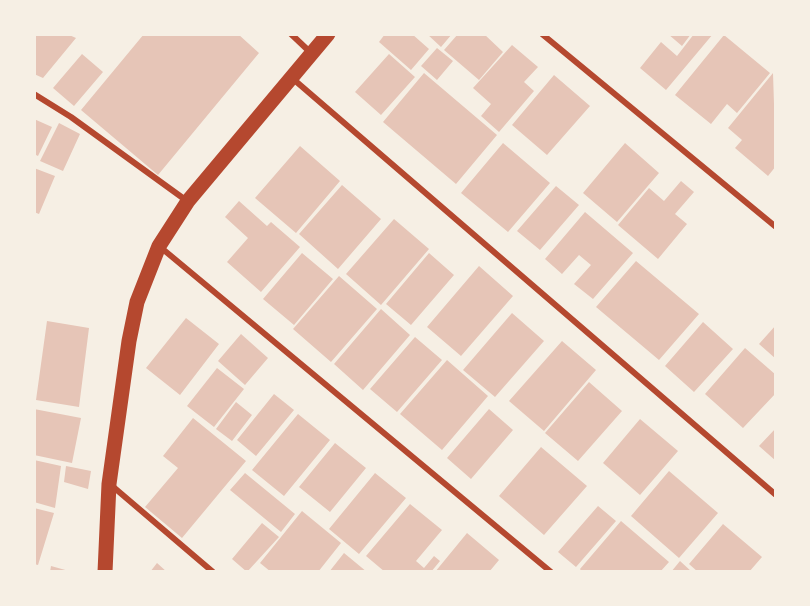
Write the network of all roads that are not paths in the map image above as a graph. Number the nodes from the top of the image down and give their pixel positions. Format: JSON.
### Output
{"nodes":[{"id":1,"x":291,"y":34,"type":"edge"},
{"id":2,"x":328,"y":34,"type":"edge"},
{"id":3,"x":542,"y":34,"type":"edge"},
{"id":4,"x":312,"y":53,"type":"junction"},
{"id":5,"x":291,"y":77,"type":"junction"},
{"id":6,"x":34,"y":94,"type":"edge"},
{"id":7,"x":188,"y":201,"type":"junction"},
{"id":8,"x":776,"y":227,"type":"edge"},
{"id":9,"x":159,"y":246,"type":"junction"},
{"id":10,"x":109,"y":484,"type":"junction"},
{"id":11,"x":776,"y":495,"type":"edge"},
{"id":12,"x":105,"y":572,"type":"edge"},
{"id":13,"x":213,"y":572,"type":"edge"},
{"id":14,"x":551,"y":572,"type":"edge"}],
"edges":[{"from":1,"to":4,"type":"street"},
{"from":2,"to":4,"type":"main road"},
{"from":3,"to":8,"type":"street"},
{"from":4,"to":5,"type":"main road"},
{"from":5,"to":7,"type":"main road"},
{"from":5,"to":11,"type":"street"},
{"from":6,"to":7,"type":"street"},
{"from":7,"to":9,"type":"main road"},
{"from":9,"to":10,"type":"main road"},
{"from":9,"to":14,"type":"street"},
{"from":10,"to":12,"type":"main road"},
{"from":10,"to":13,"type":"street"}]}
